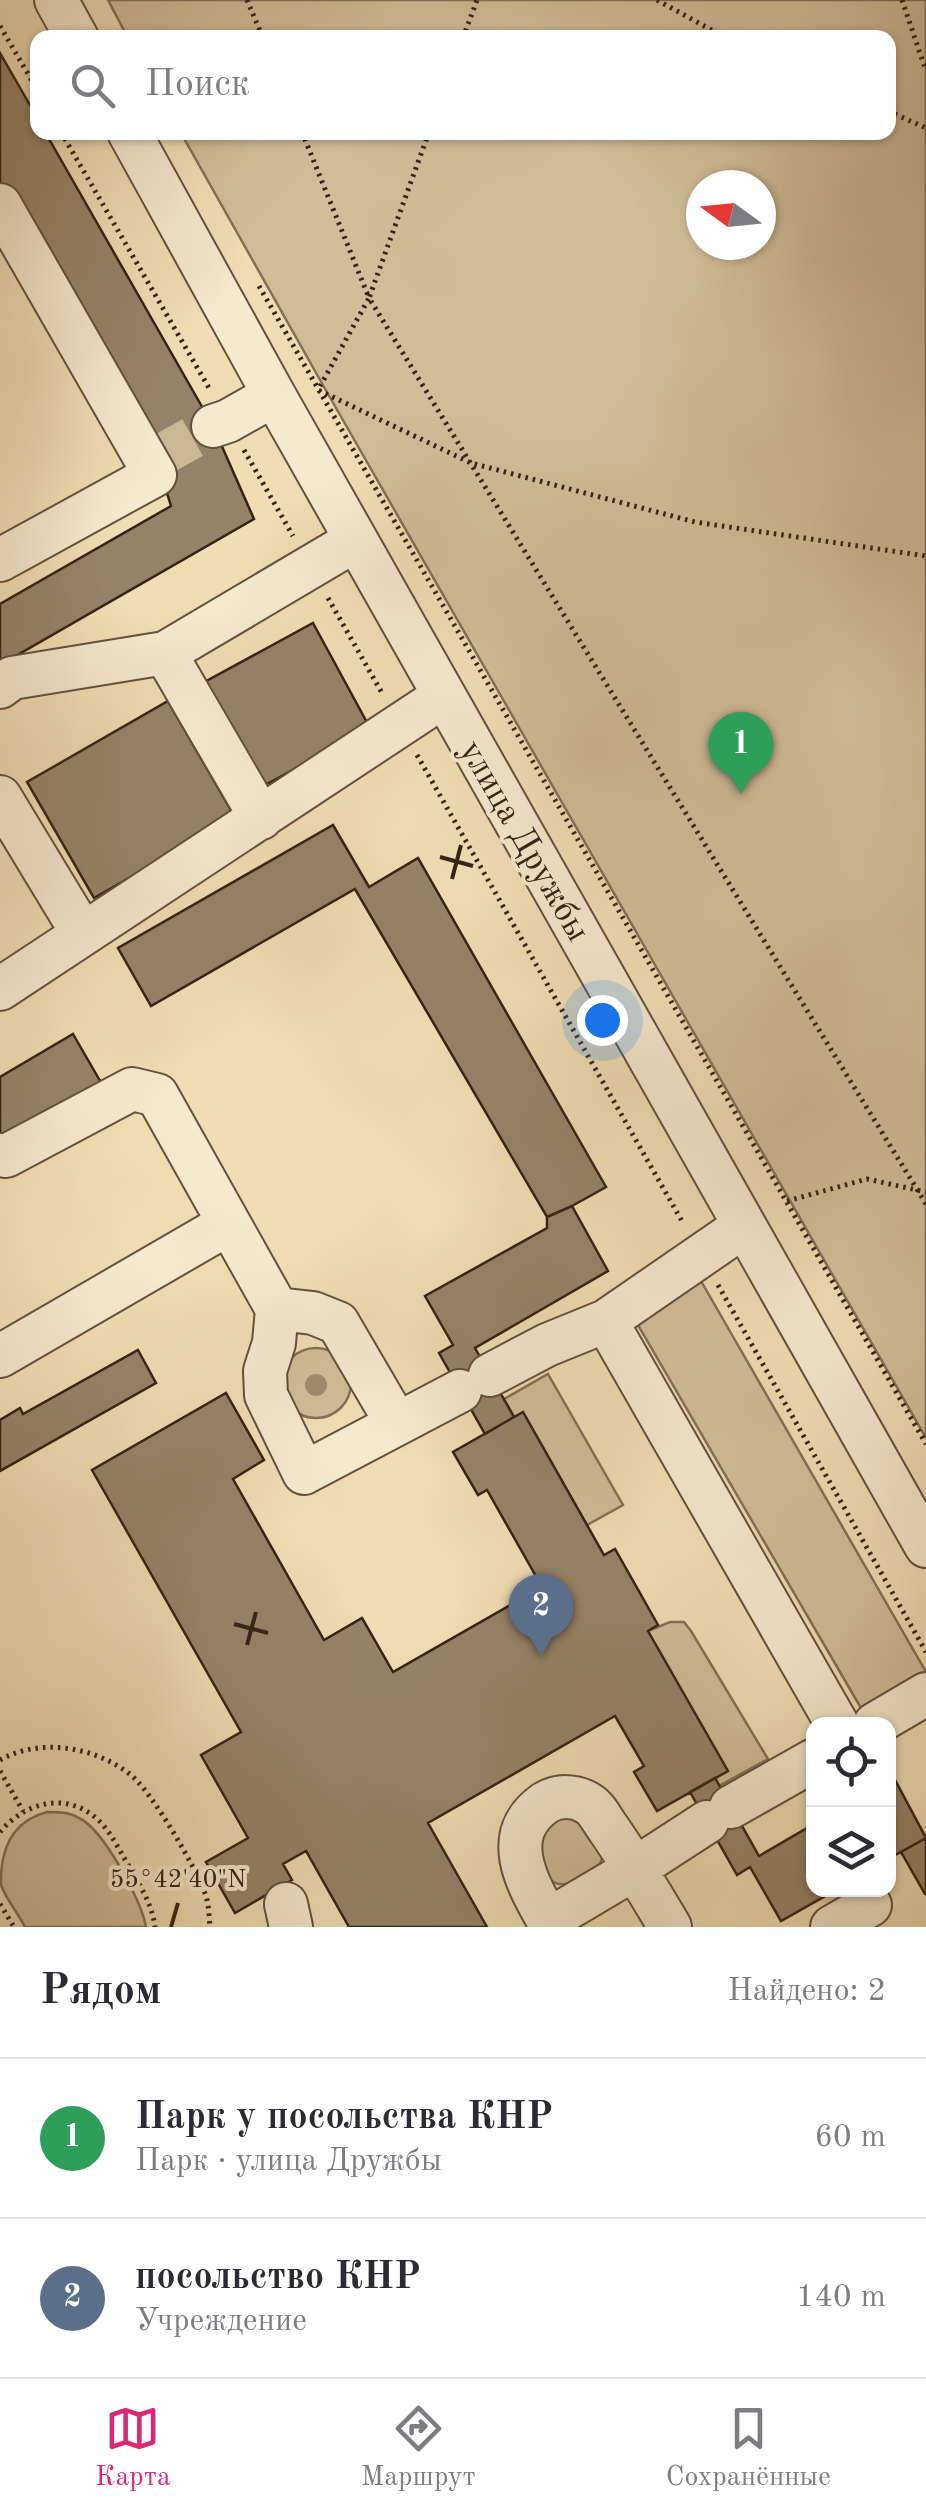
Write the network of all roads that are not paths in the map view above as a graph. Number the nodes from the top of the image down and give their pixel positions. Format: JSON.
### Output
{"nodes":[{"id":1,"x":56,"y":0,"type":"edge"},
{"id":2,"x":73,"y":30,"type":"edge"},
{"id":3,"x":133,"y":140,"type":"edge"},
{"id":4,"x":0,"y":205,"type":"edge"},
{"id":5,"x":274,"y":395,"type":"junction"},
{"id":6,"x":221,"y":424,"type":"tunnel mouth"},
{"id":7,"x":356,"y":540,"type":"junction"},
{"id":8,"x":0,"y":560,"type":"edge"},
{"id":9,"x":165,"y":653,"type":"junction"},
{"id":10,"x":0,"y":686,"type":"edge"},
{"id":11,"x":444,"y":696,"type":"junction"},
{"id":12,"x":0,"y":797,"type":"edge"},
{"id":13,"x":261,"y":818,"type":"junction"},
{"id":14,"x":83,"y":934,"type":"junction"},
{"id":15,"x":0,"y":989,"type":"edge"},
{"id":16,"x":0,"y":1155,"type":"edge"},
{"id":17,"x":228,"y":1224,"type":"junction"},
{"id":18,"x":744,"y":1226,"type":"junction"},
{"id":19,"x":276,"y":1309,"type":"junction"},
{"id":20,"x":606,"y":1320,"type":"junction"},
{"id":21,"x":0,"y":1356,"type":"edge"},
{"id":22,"x":397,"y":1424,"type":"junction"},
{"id":23,"x":926,"y":1546,"type":"edge"},
{"id":24,"x":926,"y":1694,"type":"edge"},
{"id":25,"x":833,"y":1717,"type":"edge"},
{"id":26,"x":886,"y":1717,"type":"edge"},
{"id":27,"x":806,"y":1765,"type":"edge"},
{"id":28,"x":636,"y":1868,"type":"junction"},
{"id":29,"x":870,"y":1906,"type":"dead end"},
{"id":30,"x":550,"y":1924,"type":"edge"},
{"id":31,"x":670,"y":1927,"type":"edge"},
{"id":32,"x":832,"y":1927,"type":"edge"}],
"edges":[{"from":1,"to":2,"type":"street"},
{"from":3,"to":5,"type":"street","name":"улица Дружбы"},
{"from":4,"to":8,"type":"street"},
{"from":5,"to":6,"type":"street"},
{"from":5,"to":7,"type":"street","name":"улица Дружбы"},
{"from":7,"to":9,"type":"street"},
{"from":7,"to":11,"type":"street","name":"улица Дружбы"},
{"from":9,"to":10,"type":"street"},
{"from":9,"to":13,"type":"street"},
{"from":11,"to":13,"type":"street"},
{"from":11,"to":18,"type":"street","name":"улица Дружбы"},
{"from":12,"to":14,"type":"street"},
{"from":13,"to":14,"type":"street"},
{"from":14,"to":15,"type":"street"},
{"from":16,"to":17,"type":"street"},
{"from":17,"to":19,"type":"street"},
{"from":17,"to":21,"type":"street"},
{"from":18,"to":20,"type":"street"},
{"from":18,"to":23,"type":"street","name":"улица Дружбы"},
{"from":19,"to":22,"type":"street"},
{"from":19,"to":22,"type":"street"},
{"from":20,"to":22,"type":"street"},
{"from":20,"to":25,"type":"street"},
{"from":24,"to":26,"type":"street"},
{"from":27,"to":28,"type":"street"},
{"from":28,"to":30,"type":"street"},
{"from":28,"to":30,"type":"street"},
{"from":28,"to":31,"type":"street"},
{"from":29,"to":32,"type":"street"}]}
